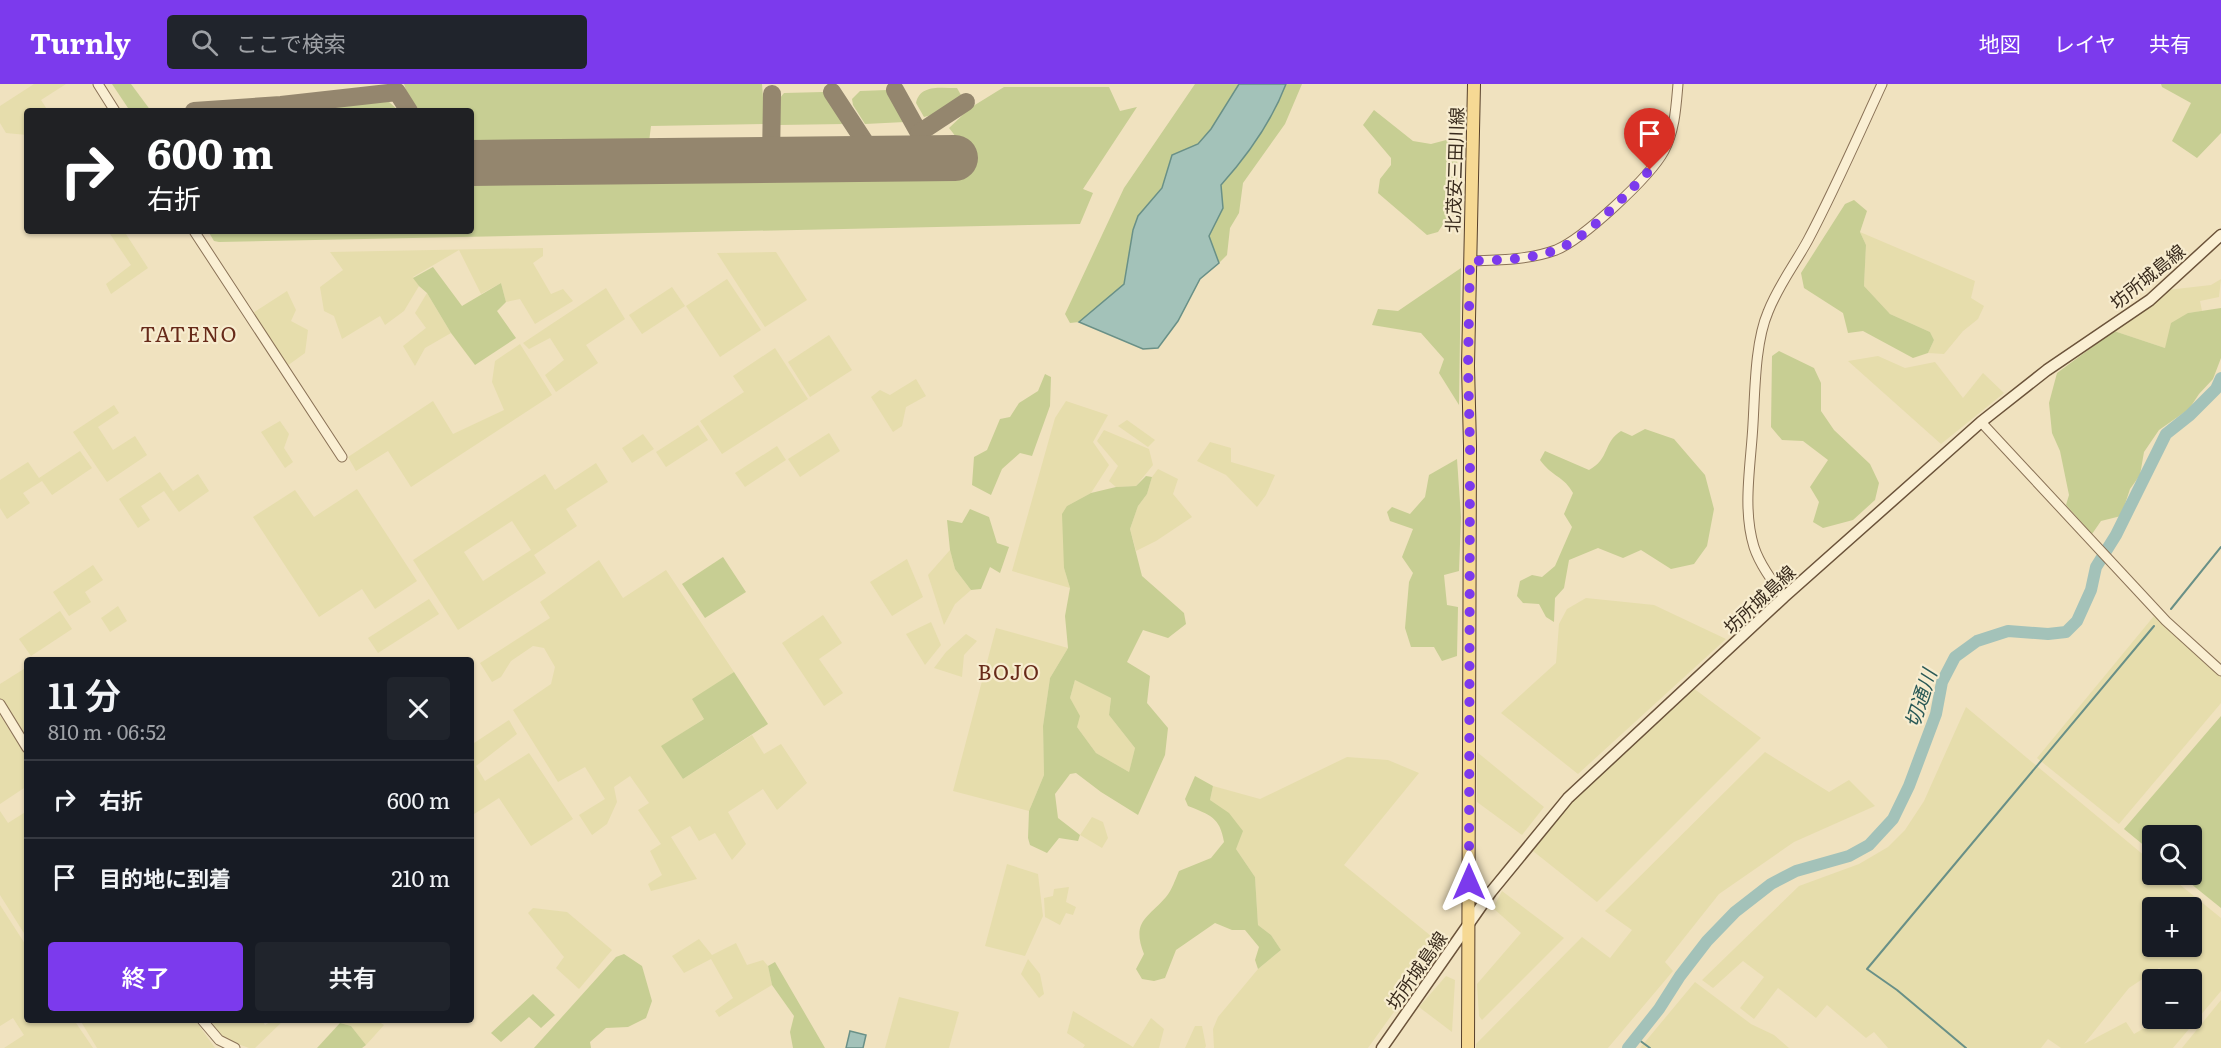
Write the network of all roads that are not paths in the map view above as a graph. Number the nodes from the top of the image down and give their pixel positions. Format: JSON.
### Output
{"nodes":[{"id":1,"x":98,"y":84,"type":"edge"},
{"id":2,"x":1474,"y":84,"type":"edge"},
{"id":3,"x":1678,"y":84,"type":"edge"},
{"id":4,"x":1882,"y":84,"type":"edge"},
{"id":5,"x":114,"y":108,"type":"edge"},
{"id":6,"x":197,"y":234,"type":"edge"},
{"id":7,"x":2221,"y":235,"type":"edge"},
{"id":8,"x":1470,"y":261,"type":"junction"},
{"id":9,"x":1981,"y":422,"type":"junction"},
{"id":10,"x":342,"y":457,"type":"dead end"},
{"id":11,"x":1785,"y":597,"type":"junction"},
{"id":12,"x":2221,"y":671,"type":"edge"},
{"id":13,"x":0,"y":704,"type":"edge"},
{"id":14,"x":24,"y":743,"type":"edge"},
{"id":15,"x":1469,"y":922,"type":"junction"},
{"id":16,"x":205,"y":1023,"type":"edge"},
{"id":17,"x":235,"y":1048,"type":"edge"},
{"id":18,"x":1382,"y":1048,"type":"edge"},
{"id":19,"x":1468,"y":1048,"type":"edge"}],
"edges":[{"from":1,"to":5,"type":"street"},
{"from":2,"to":8,"type":"main road","name":"北茂安三田川線"},
{"from":3,"to":8,"type":"street"},
{"from":4,"to":11,"type":"street"},
{"from":6,"to":10,"type":"street"},
{"from":7,"to":9,"type":"main road","name":"坊所城島線"},
{"from":8,"to":15,"type":"main road","name":"北茂安三田川線"},
{"from":9,"to":11,"type":"main road","name":"坊所城島線"},
{"from":9,"to":12,"type":"street"},
{"from":11,"to":15,"type":"main road","name":"坊所城島線"},
{"from":13,"to":14,"type":"street"},
{"from":15,"to":18,"type":"main road","name":"坊所城島線"},
{"from":15,"to":19,"type":"main road","name":"北茂安三田川線"},
{"from":16,"to":17,"type":"street"}]}
